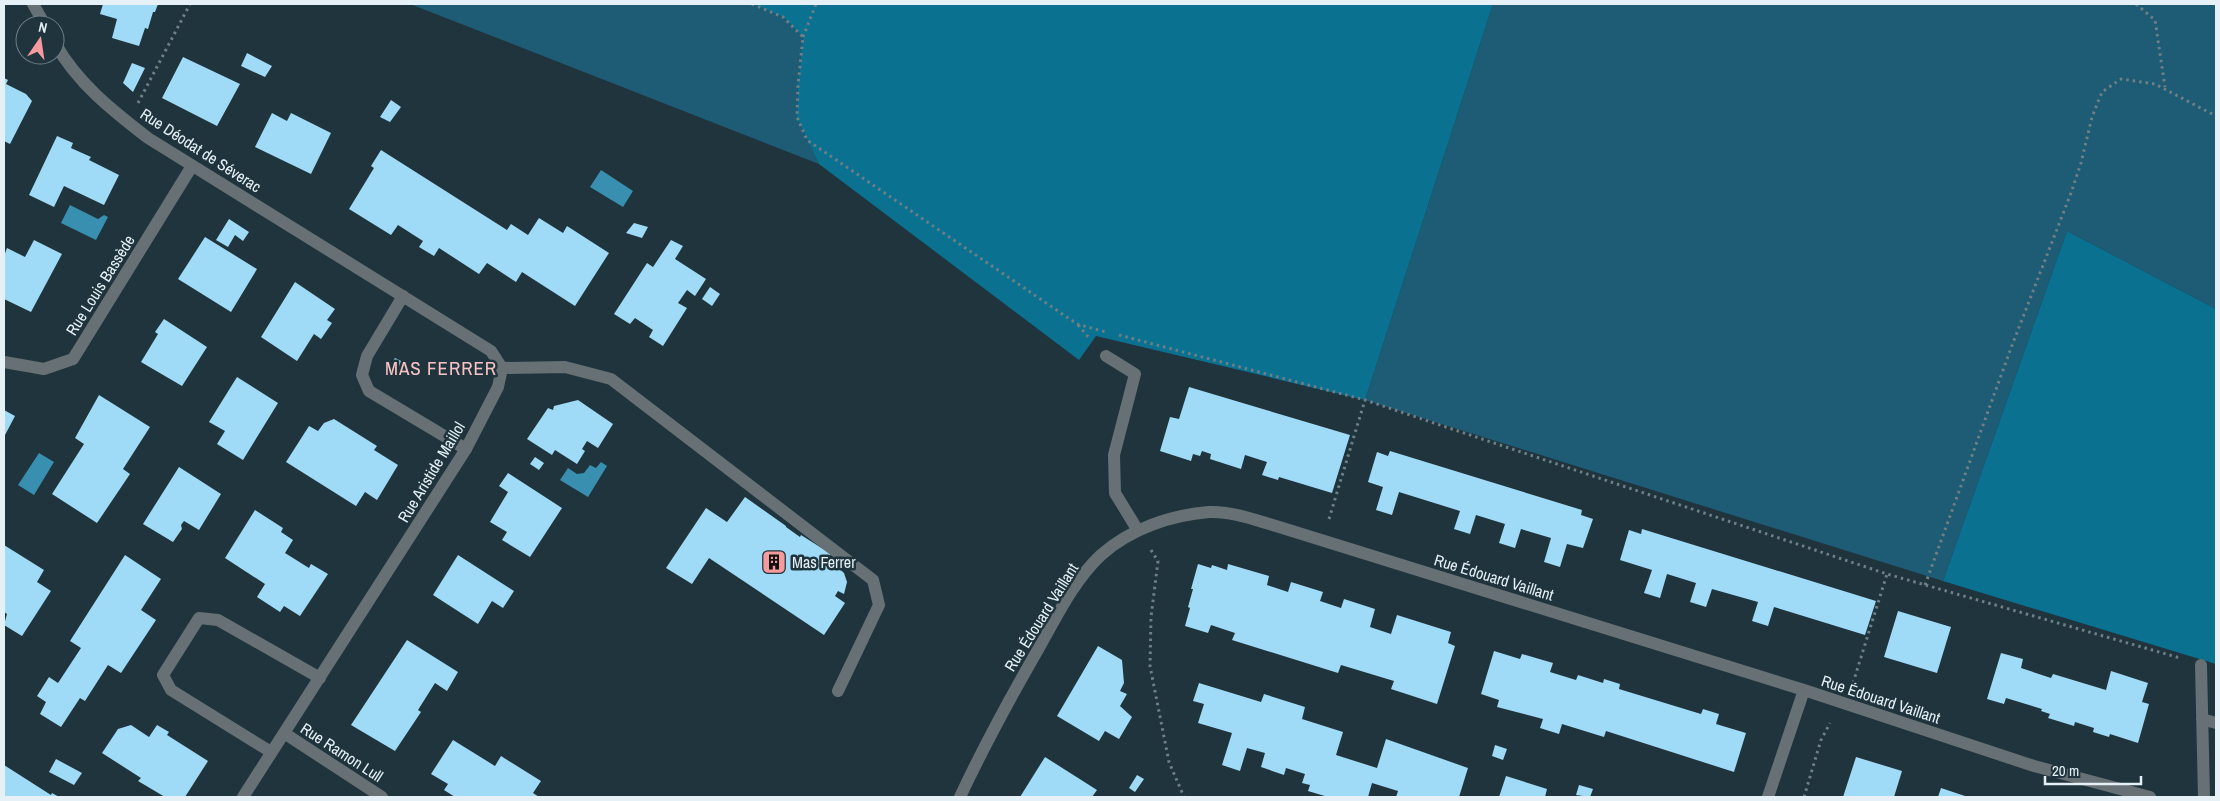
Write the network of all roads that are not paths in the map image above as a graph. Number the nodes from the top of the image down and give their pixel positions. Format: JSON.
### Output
{"nodes":[{"id":1,"x":33,"y":4,"type":"edge"},
{"id":2,"x":39,"y":15,"type":"edge"},
{"id":3,"x":65,"y":59,"type":"edge"},
{"id":4,"x":192,"y":166,"type":"junction"},
{"id":5,"x":403,"y":296,"type":"junction"},
{"id":6,"x":1106,"y":356,"type":"dead end"},
{"id":7,"x":4,"y":362,"type":"edge"},
{"id":8,"x":502,"y":368,"type":"junction"},
{"id":9,"x":466,"y":448,"type":"junction"},
{"id":10,"x":1137,"y":529,"type":"junction"},
{"id":11,"x":2201,"y":664,"type":"road end"},
{"id":12,"x":320,"y":678,"type":"junction"},
{"id":13,"x":1804,"y":690,"type":"junction"},
{"id":14,"x":838,"y":691,"type":"dead end"},
{"id":15,"x":2202,"y":718,"type":"junction"},
{"id":16,"x":2216,"y":723,"type":"edge"},
{"id":17,"x":284,"y":733,"type":"junction"},
{"id":18,"x":272,"y":752,"type":"junction"},
{"id":19,"x":244,"y":797,"type":"edge"},
{"id":20,"x":382,"y":797,"type":"edge"},
{"id":21,"x":960,"y":797,"type":"edge"},
{"id":22,"x":1768,"y":797,"type":"edge"},
{"id":23,"x":2150,"y":797,"type":"edge"},
{"id":24,"x":2204,"y":797,"type":"edge"}],
"edges":[{"from":1,"to":2,"type":"street"},
{"from":3,"to":4,"type":"street","name":"Rue Déodat de Séverac"},
{"from":4,"to":5,"type":"street","name":"Rue Déodat de Séverac"},
{"from":4,"to":7,"type":"street","name":"Rue Louis Bassède"},
{"from":5,"to":8,"type":"street"},
{"from":5,"to":9,"type":"street"},
{"from":6,"to":10,"type":"street"},
{"from":8,"to":9,"type":"street","name":"Rue Aristide Maillol"},
{"from":8,"to":14,"type":"street"},
{"from":9,"to":12,"type":"street","name":"Rue Aristide Maillol"},
{"from":10,"to":13,"type":"street","name":"Rue Édouard Vaillant"},
{"from":10,"to":21,"type":"street","name":"Rue Édouard Vaillant"},
{"from":11,"to":15,"type":"street"},
{"from":12,"to":17,"type":"street","name":"Rue Aristide Maillol"},
{"from":12,"to":18,"type":"street"},
{"from":13,"to":22,"type":"street"},
{"from":13,"to":23,"type":"street","name":"Rue Édouard Vaillant"},
{"from":15,"to":16,"type":"street"},
{"from":15,"to":24,"type":"street"},
{"from":17,"to":18,"type":"street","name":"Rue Aristide Maillol"},
{"from":17,"to":20,"type":"street","name":"Rue Ramon Lull"},
{"from":18,"to":19,"type":"street","name":"Rue Aristide Maillol"}]}
